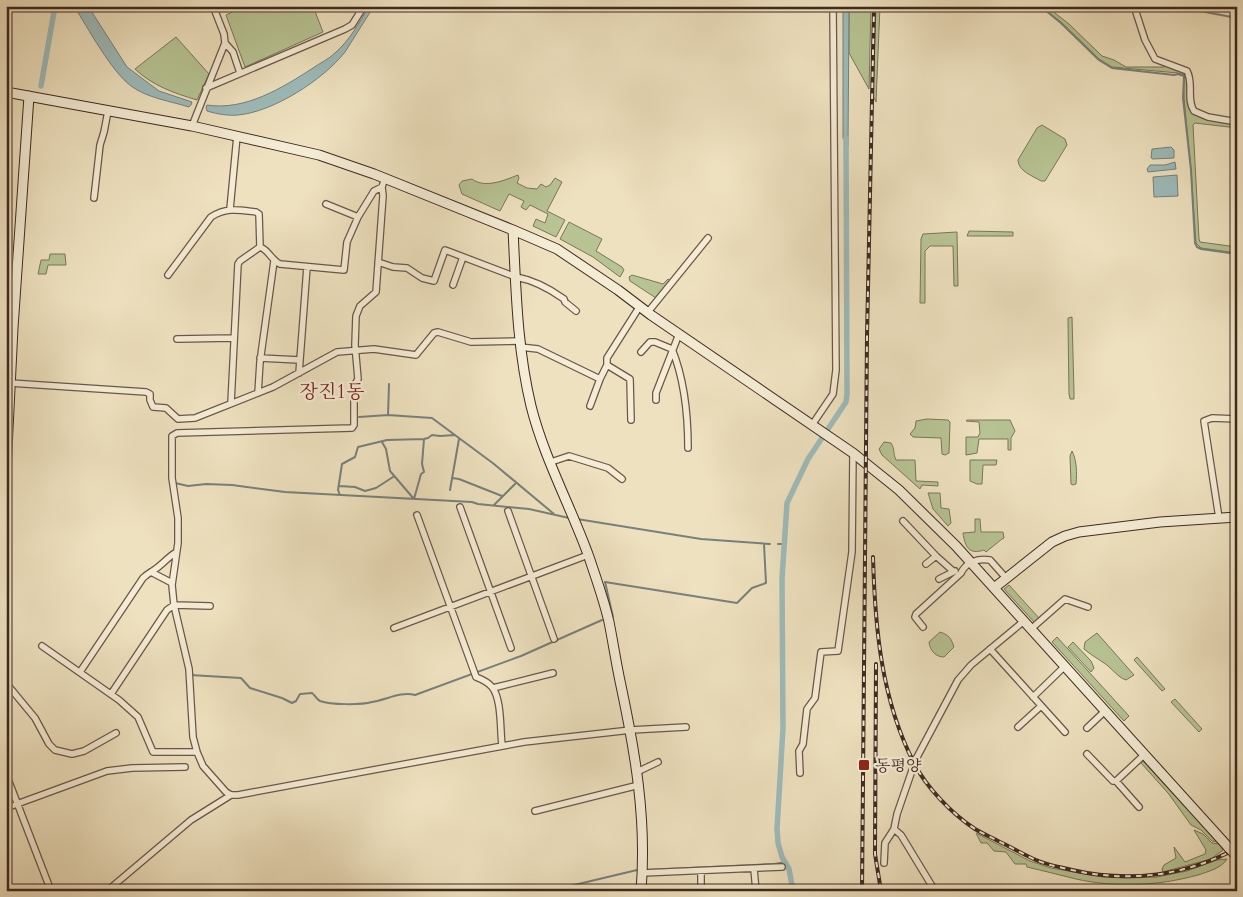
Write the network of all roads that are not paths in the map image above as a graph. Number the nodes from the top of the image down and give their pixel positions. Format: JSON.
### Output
{"nodes":[{"id":1,"x":213,"y":6,"type":"edge"},
{"id":2,"x":364,"y":6,"type":"edge"},
{"id":3,"x":833,"y":6,"type":"edge"},
{"id":4,"x":1134,"y":6,"type":"edge"},
{"id":5,"x":225,"y":43,"type":"junction"},
{"id":6,"x":240,"y":73,"type":"junction"},
{"id":7,"x":206,"y":88,"type":"junction"},
{"id":8,"x":6,"y":92,"type":"edge"},
{"id":9,"x":29,"y":96,"type":"junction"},
{"id":10,"x":108,"y":111,"type":"junction"},
{"id":11,"x":1237,"y":122,"type":"edge"},
{"id":12,"x":192,"y":126,"type":"junction"},
{"id":13,"x":237,"y":136,"type":"junction"},
{"id":14,"x":386,"y":178,"type":"junction"},
{"id":15,"x":382,"y":187,"type":"junction"},
{"id":16,"x":94,"y":198,"type":"dead end"},
{"id":17,"x":326,"y":204,"type":"dead end"},
{"id":18,"x":230,"y":209,"type":"junction"},
{"id":19,"x":358,"y":216,"type":"junction"},
{"id":20,"x":514,"y":230,"type":"junction"},
{"id":21,"x":708,"y":238,"type":"dead end"},
{"id":22,"x":260,"y":247,"type":"junction"},
{"id":23,"x":463,"y":258,"type":"junction"},
{"id":24,"x":274,"y":261,"type":"junction"},
{"id":25,"x":378,"y":262,"type":"junction"},
{"id":26,"x":307,"y":267,"type":"junction"},
{"id":27,"x":168,"y":275,"type":"dead end"},
{"id":28,"x":516,"y":277,"type":"junction"},
{"id":29,"x":453,"y":285,"type":"dead end"},
{"id":30,"x":640,"y":306,"type":"junction"},
{"id":31,"x":576,"y":311,"type":"dead end"},
{"id":32,"x":648,"y":312,"type":"junction"},
{"id":33,"x":9,"y":330,"type":"edge"},
{"id":34,"x":679,"y":334,"type":"junction"},
{"id":35,"x":234,"y":338,"type":"junction"},
{"id":36,"x":177,"y":339,"type":"dead end"},
{"id":37,"x":519,"y":344,"type":"junction"},
{"id":38,"x":672,"y":348,"type":"junction"},
{"id":39,"x":356,"y":350,"type":"junction"},
{"id":40,"x":641,"y":352,"type":"dead end"},
{"id":41,"x":260,"y":358,"type":"junction"},
{"id":42,"x":299,"y":360,"type":"junction"},
{"id":43,"x":607,"y":365,"type":"junction"},
{"id":44,"x":299,"y":373,"type":"junction"},
{"id":45,"x":600,"y":379,"type":"junction"},
{"id":46,"x":10,"y":383,"type":"junction"},
{"id":47,"x":258,"y":393,"type":"junction"},
{"id":48,"x":656,"y":400,"type":"dead end"},
{"id":49,"x":231,"y":403,"type":"junction"},
{"id":50,"x":590,"y":406,"type":"dead end"},
{"id":51,"x":1237,"y":419,"type":"edge"},
{"id":52,"x":631,"y":420,"type":"dead end"},
{"id":53,"x":815,"y":428,"type":"junction"},
{"id":54,"x":688,"y":448,"type":"dead end"},
{"id":55,"x":853,"y":453,"type":"junction"},
{"id":56,"x":551,"y":462,"type":"junction"},
{"id":57,"x":6,"y":470,"type":"edge"},
{"id":58,"x":622,"y":480,"type":"dead end"},
{"id":59,"x":460,"y":507,"type":"dead end"},
{"id":60,"x":508,"y":511,"type":"dead end"},
{"id":61,"x":417,"y":515,"type":"dead end"},
{"id":62,"x":1237,"y":517,"type":"edge"},
{"id":63,"x":1219,"y":518,"type":"junction"},
{"id":64,"x":903,"y":521,"type":"dead end"},
{"id":65,"x":175,"y":553,"type":"junction"},
{"id":66,"x":588,"y":555,"type":"junction"},
{"id":67,"x":936,"y":556,"type":"junction"},
{"id":68,"x":926,"y":564,"type":"dead end"},
{"id":69,"x":967,"y":565,"type":"junction"},
{"id":70,"x":953,"y":571,"type":"junction"},
{"id":71,"x":151,"y":572,"type":"junction"},
{"id":72,"x":532,"y":576,"type":"junction"},
{"id":73,"x":1006,"y":578,"type":"junction"},
{"id":74,"x":939,"y":579,"type":"dead end"},
{"id":75,"x":172,"y":583,"type":"junction"},
{"id":76,"x":994,"y":588,"type":"junction"},
{"id":77,"x":491,"y":592,"type":"junction"},
{"id":78,"x":174,"y":605,"type":"junction"},
{"id":79,"x":210,"y":606,"type":"dead end"},
{"id":80,"x":1088,"y":606,"type":"dead end"},
{"id":81,"x":450,"y":607,"type":"junction"},
{"id":82,"x":1024,"y":621,"type":"junction"},
{"id":83,"x":923,"y":627,"type":"dead end"},
{"id":84,"x":394,"y":628,"type":"dead end"},
{"id":85,"x":1031,"y":629,"type":"junction"},
{"id":86,"x":554,"y":639,"type":"dead end"},
{"id":87,"x":42,"y":646,"type":"dead end"},
{"id":88,"x":512,"y":648,"type":"dead end"},
{"id":89,"x":990,"y":649,"type":"junction"},
{"id":90,"x":1065,"y":666,"type":"junction"},
{"id":91,"x":80,"y":672,"type":"junction"},
{"id":92,"x":553,"y":673,"type":"dead end"},
{"id":93,"x":6,"y":683,"type":"edge"},
{"id":94,"x":493,"y":688,"type":"junction"},
{"id":95,"x":111,"y":694,"type":"junction"},
{"id":96,"x":1033,"y":697,"type":"junction"},
{"id":97,"x":1041,"y":706,"type":"junction"},
{"id":98,"x":1105,"y":711,"type":"junction"},
{"id":99,"x":686,"y":727,"type":"dead end"},
{"id":100,"x":1018,"y":727,"type":"dead end"},
{"id":101,"x":1086,"y":728,"type":"dead end"},
{"id":102,"x":630,"y":730,"type":"junction"},
{"id":103,"x":1065,"y":732,"type":"dead end"},
{"id":104,"x":116,"y":733,"type":"dead end"},
{"id":105,"x":502,"y":745,"type":"junction"},
{"id":106,"x":197,"y":752,"type":"junction"},
{"id":107,"x":1087,"y":754,"type":"dead end"},
{"id":108,"x":1145,"y":754,"type":"junction"},
{"id":109,"x":658,"y":762,"type":"dead end"},
{"id":110,"x":184,"y":767,"type":"dead end"},
{"id":111,"x":638,"y":772,"type":"junction"},
{"id":112,"x":800,"y":773,"type":"dead end"},
{"id":113,"x":6,"y":774,"type":"edge"},
{"id":114,"x":1116,"y":780,"type":"junction"},
{"id":115,"x":639,"y":785,"type":"junction"},
{"id":116,"x":231,"y":795,"type":"junction"},
{"id":117,"x":18,"y":804,"type":"junction"},
{"id":118,"x":1139,"y":807,"type":"dead end"},
{"id":119,"x":6,"y":808,"type":"edge"},
{"id":120,"x":535,"y":812,"type":"dead end"},
{"id":121,"x":894,"y":828,"type":"junction"},
{"id":122,"x":1234,"y":853,"type":"edge"},
{"id":123,"x":884,"y":863,"type":"dead end"},
{"id":124,"x":782,"y":867,"type":"dead end"},
{"id":125,"x":754,"y":868,"type":"junction"},
{"id":126,"x":701,"y":871,"type":"junction"},
{"id":127,"x":642,"y":873,"type":"junction"},
{"id":128,"x":52,"y":891,"type":"edge"},
{"id":129,"x":107,"y":891,"type":"edge"},
{"id":130,"x":641,"y":891,"type":"edge"},
{"id":131,"x":701,"y":891,"type":"edge"},
{"id":132,"x":756,"y":891,"type":"edge"},
{"id":133,"x":935,"y":891,"type":"edge"}],
"edges":[{"from":1,"to":5,"type":"street"},
{"from":2,"to":6,"type":"street"},
{"from":3,"to":53,"type":"street"},
{"from":4,"to":11,"type":"street"},
{"from":5,"to":6,"type":"street"},
{"from":5,"to":7,"type":"street"},
{"from":6,"to":7,"type":"street"},
{"from":7,"to":12,"type":"street"},
{"from":8,"to":9,"type":"main road"},
{"from":9,"to":10,"type":"main road"},
{"from":9,"to":33,"type":"main road"},
{"from":10,"to":12,"type":"main road"},
{"from":10,"to":16,"type":"street"},
{"from":12,"to":13,"type":"main road"},
{"from":13,"to":14,"type":"main road"},
{"from":13,"to":18,"type":"street"},
{"from":14,"to":15,"type":"street"},
{"from":14,"to":20,"type":"main road"},
{"from":15,"to":19,"type":"street"},
{"from":15,"to":25,"type":"street"},
{"from":17,"to":19,"type":"street"},
{"from":18,"to":22,"type":"street"},
{"from":18,"to":27,"type":"street"},
{"from":19,"to":26,"type":"street"},
{"from":20,"to":28,"type":"main road"},
{"from":20,"to":30,"type":"main road"},
{"from":21,"to":32,"type":"street"},
{"from":22,"to":24,"type":"street"},
{"from":22,"to":35,"type":"street"},
{"from":23,"to":25,"type":"street"},
{"from":23,"to":28,"type":"street"},
{"from":23,"to":29,"type":"street"},
{"from":24,"to":26,"type":"street"},
{"from":24,"to":41,"type":"street"},
{"from":25,"to":39,"type":"street"},
{"from":26,"to":42,"type":"street"},
{"from":28,"to":31,"type":"street"},
{"from":28,"to":37,"type":"main road"},
{"from":30,"to":32,"type":"main road"},
{"from":30,"to":43,"type":"street"},
{"from":32,"to":34,"type":"main road"},
{"from":33,"to":46,"type":"main road"},
{"from":34,"to":38,"type":"street"},
{"from":34,"to":53,"type":"main road"},
{"from":35,"to":36,"type":"street"},
{"from":35,"to":49,"type":"street"},
{"from":37,"to":39,"type":"street"},
{"from":37,"to":45,"type":"street"},
{"from":37,"to":56,"type":"main road"},
{"from":38,"to":40,"type":"street"},
{"from":38,"to":48,"type":"street"},
{"from":38,"to":54,"type":"street"},
{"from":39,"to":44,"type":"street"},
{"from":39,"to":65,"type":"street"},
{"from":41,"to":42,"type":"street"},
{"from":41,"to":47,"type":"street"},
{"from":42,"to":44,"type":"street"},
{"from":43,"to":45,"type":"street"},
{"from":43,"to":52,"type":"street"},
{"from":44,"to":47,"type":"street"},
{"from":45,"to":50,"type":"street"},
{"from":46,"to":49,"type":"street"},
{"from":46,"to":57,"type":"main road"},
{"from":47,"to":49,"type":"street"},
{"from":51,"to":63,"type":"street"},
{"from":53,"to":55,"type":"main road"},
{"from":55,"to":69,"type":"main road"},
{"from":55,"to":112,"type":"street"},
{"from":56,"to":58,"type":"street"},
{"from":56,"to":66,"type":"main road"},
{"from":59,"to":77,"type":"street"},
{"from":60,"to":72,"type":"street"},
{"from":61,"to":81,"type":"street"},
{"from":62,"to":63,"type":"main road"},
{"from":63,"to":73,"type":"main road"},
{"from":64,"to":67,"type":"street"},
{"from":65,"to":71,"type":"street"},
{"from":65,"to":75,"type":"street"},
{"from":66,"to":72,"type":"street"},
{"from":66,"to":102,"type":"main road"},
{"from":67,"to":68,"type":"street"},
{"from":67,"to":70,"type":"street"},
{"from":69,"to":70,"type":"street"},
{"from":69,"to":73,"type":"street"},
{"from":69,"to":76,"type":"main road"},
{"from":69,"to":83,"type":"street"},
{"from":70,"to":74,"type":"street"},
{"from":71,"to":75,"type":"street"},
{"from":71,"to":91,"type":"street"},
{"from":72,"to":77,"type":"street"},
{"from":72,"to":86,"type":"street"},
{"from":73,"to":76,"type":"main road"},
{"from":75,"to":78,"type":"street"},
{"from":76,"to":82,"type":"main road"},
{"from":77,"to":81,"type":"street"},
{"from":77,"to":88,"type":"street"},
{"from":78,"to":79,"type":"street"},
{"from":78,"to":95,"type":"street"},
{"from":78,"to":106,"type":"street"},
{"from":80,"to":85,"type":"street"},
{"from":81,"to":84,"type":"street"},
{"from":81,"to":94,"type":"street"},
{"from":82,"to":85,"type":"main road"},
{"from":82,"to":89,"type":"street"},
{"from":85,"to":90,"type":"main road"},
{"from":87,"to":91,"type":"street"},
{"from":89,"to":96,"type":"street"},
{"from":89,"to":121,"type":"street"},
{"from":90,"to":96,"type":"street"},
{"from":90,"to":98,"type":"main road"},
{"from":91,"to":95,"type":"street"},
{"from":92,"to":94,"type":"street"},
{"from":93,"to":104,"type":"street"},
{"from":94,"to":105,"type":"street"},
{"from":95,"to":106,"type":"street"},
{"from":96,"to":97,"type":"street"},
{"from":97,"to":100,"type":"street"},
{"from":97,"to":103,"type":"street"},
{"from":98,"to":101,"type":"street"},
{"from":98,"to":108,"type":"main road"},
{"from":99,"to":102,"type":"street"},
{"from":102,"to":105,"type":"street"},
{"from":102,"to":111,"type":"main road"},
{"from":105,"to":116,"type":"street"},
{"from":106,"to":116,"type":"street"},
{"from":107,"to":114,"type":"street"},
{"from":108,"to":114,"type":"street"},
{"from":108,"to":122,"type":"main road"},
{"from":109,"to":111,"type":"street"},
{"from":110,"to":117,"type":"street"},
{"from":111,"to":115,"type":"main road"},
{"from":113,"to":117,"type":"street"},
{"from":114,"to":118,"type":"street"},
{"from":115,"to":120,"type":"street"},
{"from":115,"to":127,"type":"main road"},
{"from":116,"to":129,"type":"street"},
{"from":117,"to":119,"type":"street"},
{"from":117,"to":128,"type":"street"},
{"from":121,"to":123,"type":"street"},
{"from":121,"to":133,"type":"street"},
{"from":124,"to":125,"type":"street"},
{"from":125,"to":126,"type":"street"},
{"from":125,"to":132,"type":"street"},
{"from":126,"to":127,"type":"street"},
{"from":126,"to":131,"type":"street"},
{"from":127,"to":130,"type":"main road"}]}
